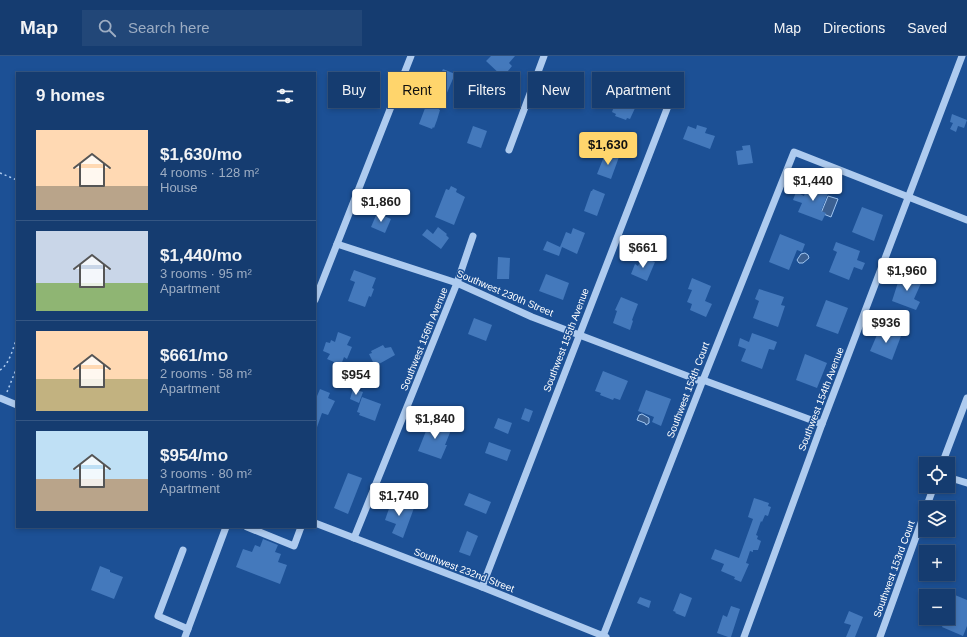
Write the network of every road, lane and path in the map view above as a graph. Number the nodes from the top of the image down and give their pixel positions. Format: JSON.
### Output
{"nodes":[{"id":1,"x":411,"y":56,"type":"edge"},
{"id":2,"x":544,"y":56,"type":"edge"},
{"id":3,"x":962,"y":56,"type":"edge"},
{"id":4,"x":667,"y":108,"type":"edge"},
{"id":5,"x":509,"y":150,"type":"dead end"},
{"id":6,"x":0,"y":173,"type":"edge"},
{"id":7,"x":16,"y":180,"type":"edge"},
{"id":8,"x":908,"y":196,"type":"junction"},
{"id":9,"x":967,"y":220,"type":"edge"},
{"id":10,"x":473,"y":236,"type":"dead end"},
{"id":11,"x":337,"y":244,"type":"junction"},
{"id":12,"x":457,"y":283,"type":"junction"},
{"id":13,"x":316,"y":297,"type":"edge"},
{"id":14,"x":580,"y":334,"type":"junction"},
{"id":15,"x":16,"y":340,"type":"edge"},
{"id":16,"x":16,"y":369,"type":"edge"},
{"id":17,"x":0,"y":370,"type":"edge"},
{"id":18,"x":702,"y":380,"type":"junction"},
{"id":19,"x":967,"y":398,"type":"edge"},
{"id":20,"x":2,"y":399,"type":"edge"},
{"id":21,"x":16,"y":405,"type":"edge"},
{"id":22,"x":822,"y":424,"type":"junction"},
{"id":23,"x":945,"y":457,"type":"edge"},
{"id":24,"x":955,"y":479,"type":"edge"},
{"id":25,"x":967,"y":483,"type":"edge"},
{"id":26,"x":316,"y":523,"type":"edge"},
{"id":27,"x":226,"y":528,"type":"edge"},
{"id":28,"x":249,"y":528,"type":"edge"},
{"id":29,"x":301,"y":528,"type":"edge"},
{"id":30,"x":919,"y":528,"type":"edge"},
{"id":31,"x":354,"y":538,"type":"junction"},
{"id":32,"x":183,"y":550,"type":"dead end"},
{"id":33,"x":482,"y":587,"type":"junction"},
{"id":34,"x":188,"y":629,"type":"junction"},
{"id":35,"x":605,"y":636,"type":"edge"},
{"id":36,"x":185,"y":637,"type":"edge"},
{"id":37,"x":744,"y":637,"type":"edge"},
{"id":38,"x":880,"y":637,"type":"edge"}],
"edges":[{"from":1,"to":11,"type":"street"},
{"from":2,"to":5,"type":"street"},
{"from":3,"to":8,"type":"street","name":"Southwest 154th Avenue"},
{"from":4,"to":14,"type":"street","name":"Southwest 155th Avenue"},
{"from":6,"to":7,"type":"path"},
{"from":8,"to":9,"type":"street"},
{"from":8,"to":18,"type":"street","name":"Southwest 154th Court"},
{"from":8,"to":22,"type":"street","name":"Southwest 154th Avenue"},
{"from":10,"to":12,"type":"street","name":"Southwest 156th Avenue"},
{"from":11,"to":12,"type":"street","name":"Southwest 230th Street"},
{"from":11,"to":13,"type":"street"},
{"from":12,"to":14,"type":"street","name":"Southwest 230th Street"},
{"from":12,"to":31,"type":"street","name":"Southwest 156th Avenue"},
{"from":14,"to":18,"type":"street","name":"Southwest 230th Street"},
{"from":14,"to":33,"type":"street","name":"Southwest 155th Avenue"},
{"from":15,"to":17,"type":"path"},
{"from":16,"to":20,"type":"path"},
{"from":18,"to":22,"type":"street","name":"Southwest 230th Street"},
{"from":18,"to":35,"type":"street","name":"Southwest 154th Court"},
{"from":19,"to":23,"type":"street"},
{"from":20,"to":21,"type":"street"},
{"from":22,"to":37,"type":"street","name":"Southwest 154th Avenue"},
{"from":24,"to":25,"type":"street"},
{"from":26,"to":31,"type":"street","name":"Southwest 232nd Street"},
{"from":27,"to":34,"type":"street"},
{"from":28,"to":29,"type":"street"},
{"from":30,"to":38,"type":"street","name":"Southwest 153rd Court"},
{"from":31,"to":33,"type":"street","name":"Southwest 232nd Street"},
{"from":32,"to":34,"type":"street"},
{"from":33,"to":35,"type":"street","name":"Southwest 232nd Street"},
{"from":34,"to":36,"type":"street"}]}
